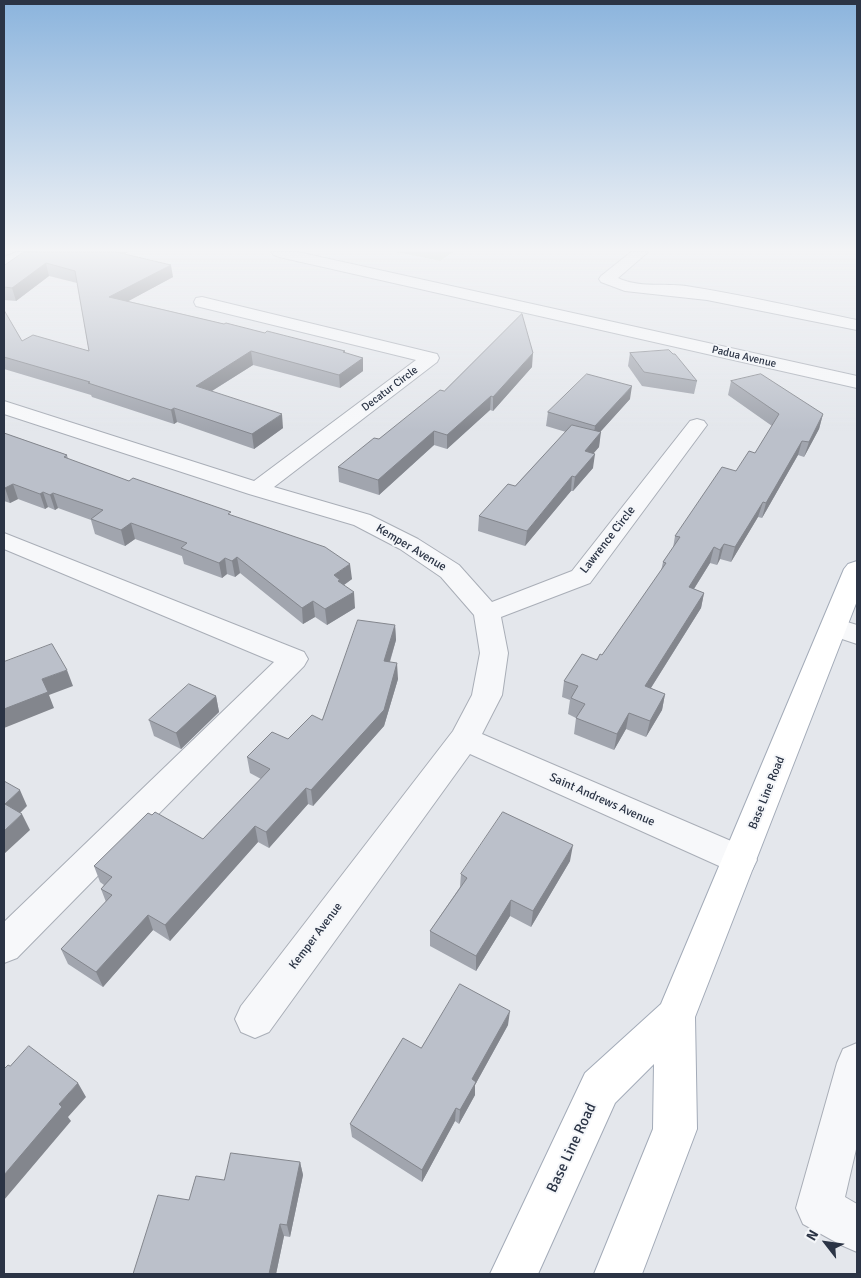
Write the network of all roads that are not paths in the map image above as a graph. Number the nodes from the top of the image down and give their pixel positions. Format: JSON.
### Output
{"nodes":[{"id":1,"x":241,"y":312,"type":"edge"},
{"id":2,"x":544,"y":312,"type":"edge"},
{"id":3,"x":791,"y":312,"type":"edge"},
{"id":4,"x":857,"y":325,"type":"edge"},
{"id":5,"x":857,"y":382,"type":"edge"},
{"id":6,"x":4,"y":407,"type":"edge"},
{"id":7,"x":697,"y":425,"type":"dead end"},
{"id":8,"x":257,"y":489,"type":"junction"},
{"id":9,"x":4,"y":540,"type":"edge"},
{"id":10,"x":857,"y":569,"type":"edge"},
{"id":11,"x":487,"y":613,"type":"junction"},
{"id":12,"x":846,"y":631,"type":"edge"},
{"id":13,"x":464,"y":739,"type":"junction"},
{"id":14,"x":740,"y":860,"type":"junction"},
{"id":15,"x":4,"y":946,"type":"edge"},
{"id":16,"x":675,"y":1017,"type":"junction"},
{"id":17,"x":255,"y":1018,"type":"dead end"},
{"id":18,"x":857,"y":1063,"type":"edge"},
{"id":19,"x":857,"y":1229,"type":"edge"},
{"id":20,"x":514,"y":1274,"type":"edge"},
{"id":21,"x":618,"y":1274,"type":"edge"}],
"edges":[{"from":1,"to":8,"type":"street","name":"Decatur Circle"},
{"from":2,"to":5,"type":"street","name":"Padua Avenue"},
{"from":3,"to":4,"type":"street"},
{"from":6,"to":8,"type":"street","name":"Kemper Avenue"},
{"from":7,"to":11,"type":"street","name":"Lawrence Circle"},
{"from":8,"to":11,"type":"street","name":"Kemper Avenue"},
{"from":9,"to":15,"type":"street"},
{"from":10,"to":12,"type":"main road","name":"Base Line Road"},
{"from":11,"to":13,"type":"street","name":"Kemper Avenue"},
{"from":12,"to":14,"type":"main road","name":"Base Line Road"},
{"from":13,"to":14,"type":"street","name":"Saint Andrews Avenue"},
{"from":13,"to":17,"type":"street","name":"Kemper Avenue"},
{"from":14,"to":16,"type":"main road","name":"Base Line Road"},
{"from":16,"to":20,"type":"main road","name":"Base Line Road"},
{"from":16,"to":21,"type":"main road","name":"Base Line Road"},
{"from":18,"to":19,"type":"street"}]}
